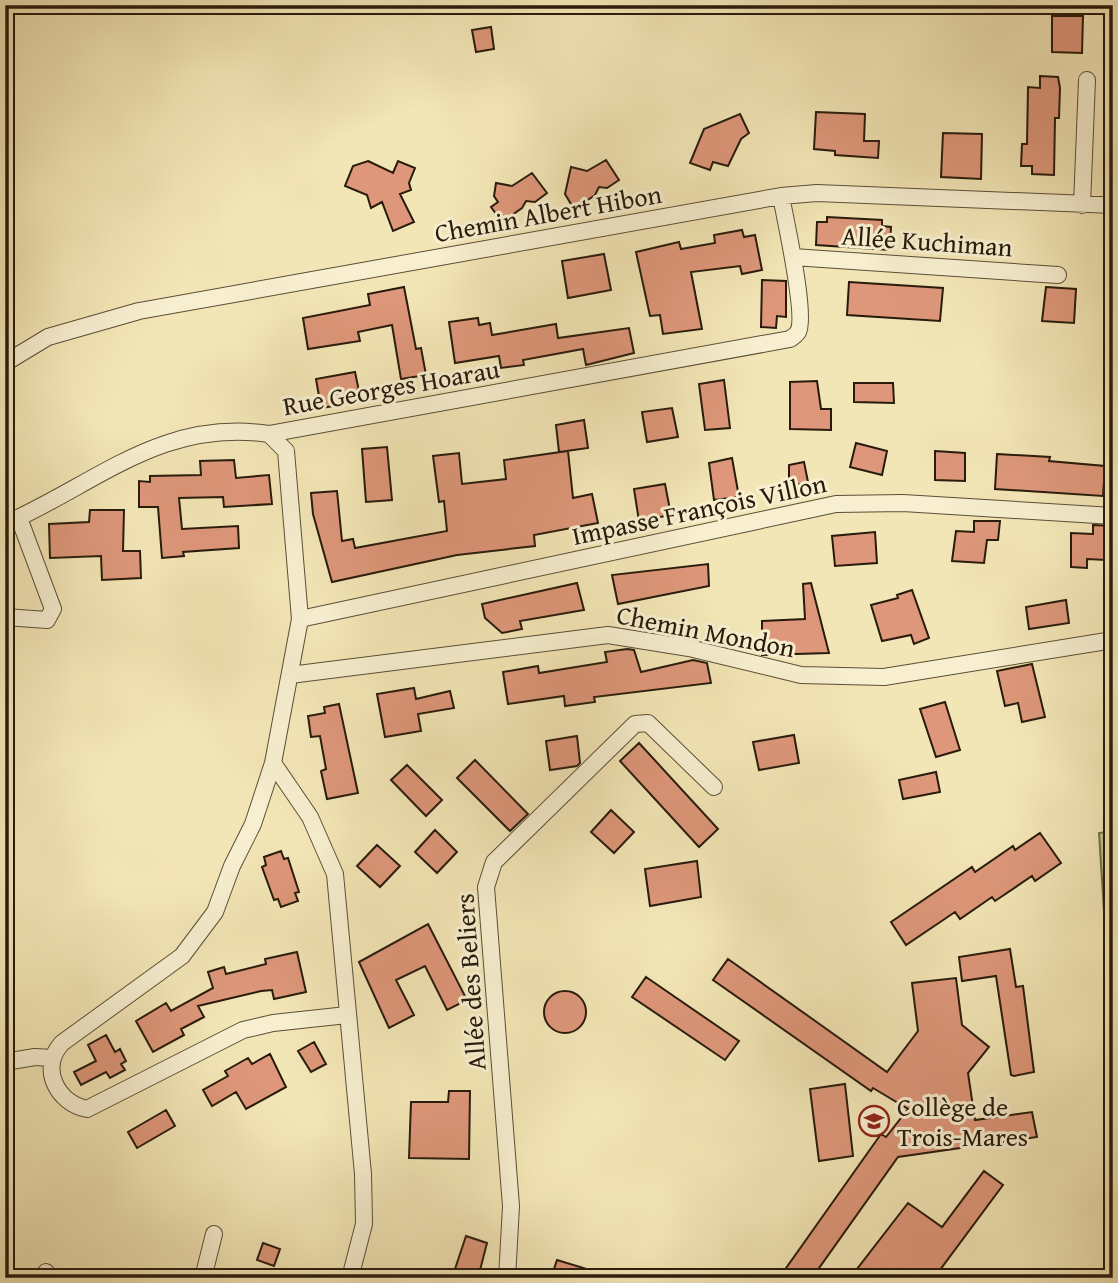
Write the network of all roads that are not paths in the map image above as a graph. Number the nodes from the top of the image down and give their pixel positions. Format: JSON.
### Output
{"nodes":[{"id":1,"x":1087,"y":80,"type":"dead end"},
{"id":2,"x":780,"y":196,"type":"junction"},
{"id":3,"x":1082,"y":205,"type":"junction"},
{"id":4,"x":1113,"y":205,"type":"edge"},
{"id":5,"x":793,"y":257,"type":"junction"},
{"id":6,"x":1058,"y":275,"type":"dead end"},
{"id":7,"x":5,"y":363,"type":"edge"},
{"id":8,"x":269,"y":434,"type":"junction"},
{"id":9,"x":1113,"y":516,"type":"edge"},
{"id":10,"x":12,"y":521,"type":"edge"},
{"id":11,"x":5,"y":617,"type":"edge"},
{"id":12,"x":300,"y":619,"type":"junction"},
{"id":13,"x":1113,"y":640,"type":"edge"},
{"id":14,"x":290,"y":675,"type":"junction"},
{"id":15,"x":273,"y":762,"type":"junction"},
{"id":16,"x":715,"y":788,"type":"dead end"},
{"id":17,"x":347,"y":1015,"type":"junction"},
{"id":18,"x":52,"y":1058,"type":"junction"},
{"id":19,"x":5,"y":1062,"type":"edge"},
{"id":20,"x":214,"y":1234,"type":"dead end"},
{"id":21,"x":203,"y":1278,"type":"edge"},
{"id":22,"x":350,"y":1278,"type":"edge"},
{"id":23,"x":507,"y":1278,"type":"edge"}],
"edges":[{"from":1,"to":3,"type":"street"},
{"from":2,"to":3,"type":"street","name":"Chemin Albert Hibon"},
{"from":2,"to":5,"type":"street"},
{"from":2,"to":7,"type":"street","name":"Chemin Albert Hibon"},
{"from":3,"to":4,"type":"street","name":"Chemin Albert Hibon"},
{"from":5,"to":6,"type":"street","name":"Allée Kuchiman"},
{"from":5,"to":8,"type":"street","name":"Rue Georges Hoarau"},
{"from":8,"to":10,"type":"street","name":"Rue Georges Hoarau"},
{"from":8,"to":12,"type":"street"},
{"from":9,"to":12,"type":"street","name":"Impasse François Villon"},
{"from":10,"to":11,"type":"street"},
{"from":12,"to":14,"type":"street"},
{"from":13,"to":14,"type":"street","name":"Chemin Mondon"},
{"from":14,"to":15,"type":"street"},
{"from":15,"to":17,"type":"street"},
{"from":15,"to":18,"type":"street"},
{"from":16,"to":23,"type":"street","name":"Allée des Beliers"},
{"from":17,"to":18,"type":"street"},
{"from":17,"to":22,"type":"street"},
{"from":18,"to":19,"type":"street"},
{"from":20,"to":21,"type":"street"}]}
